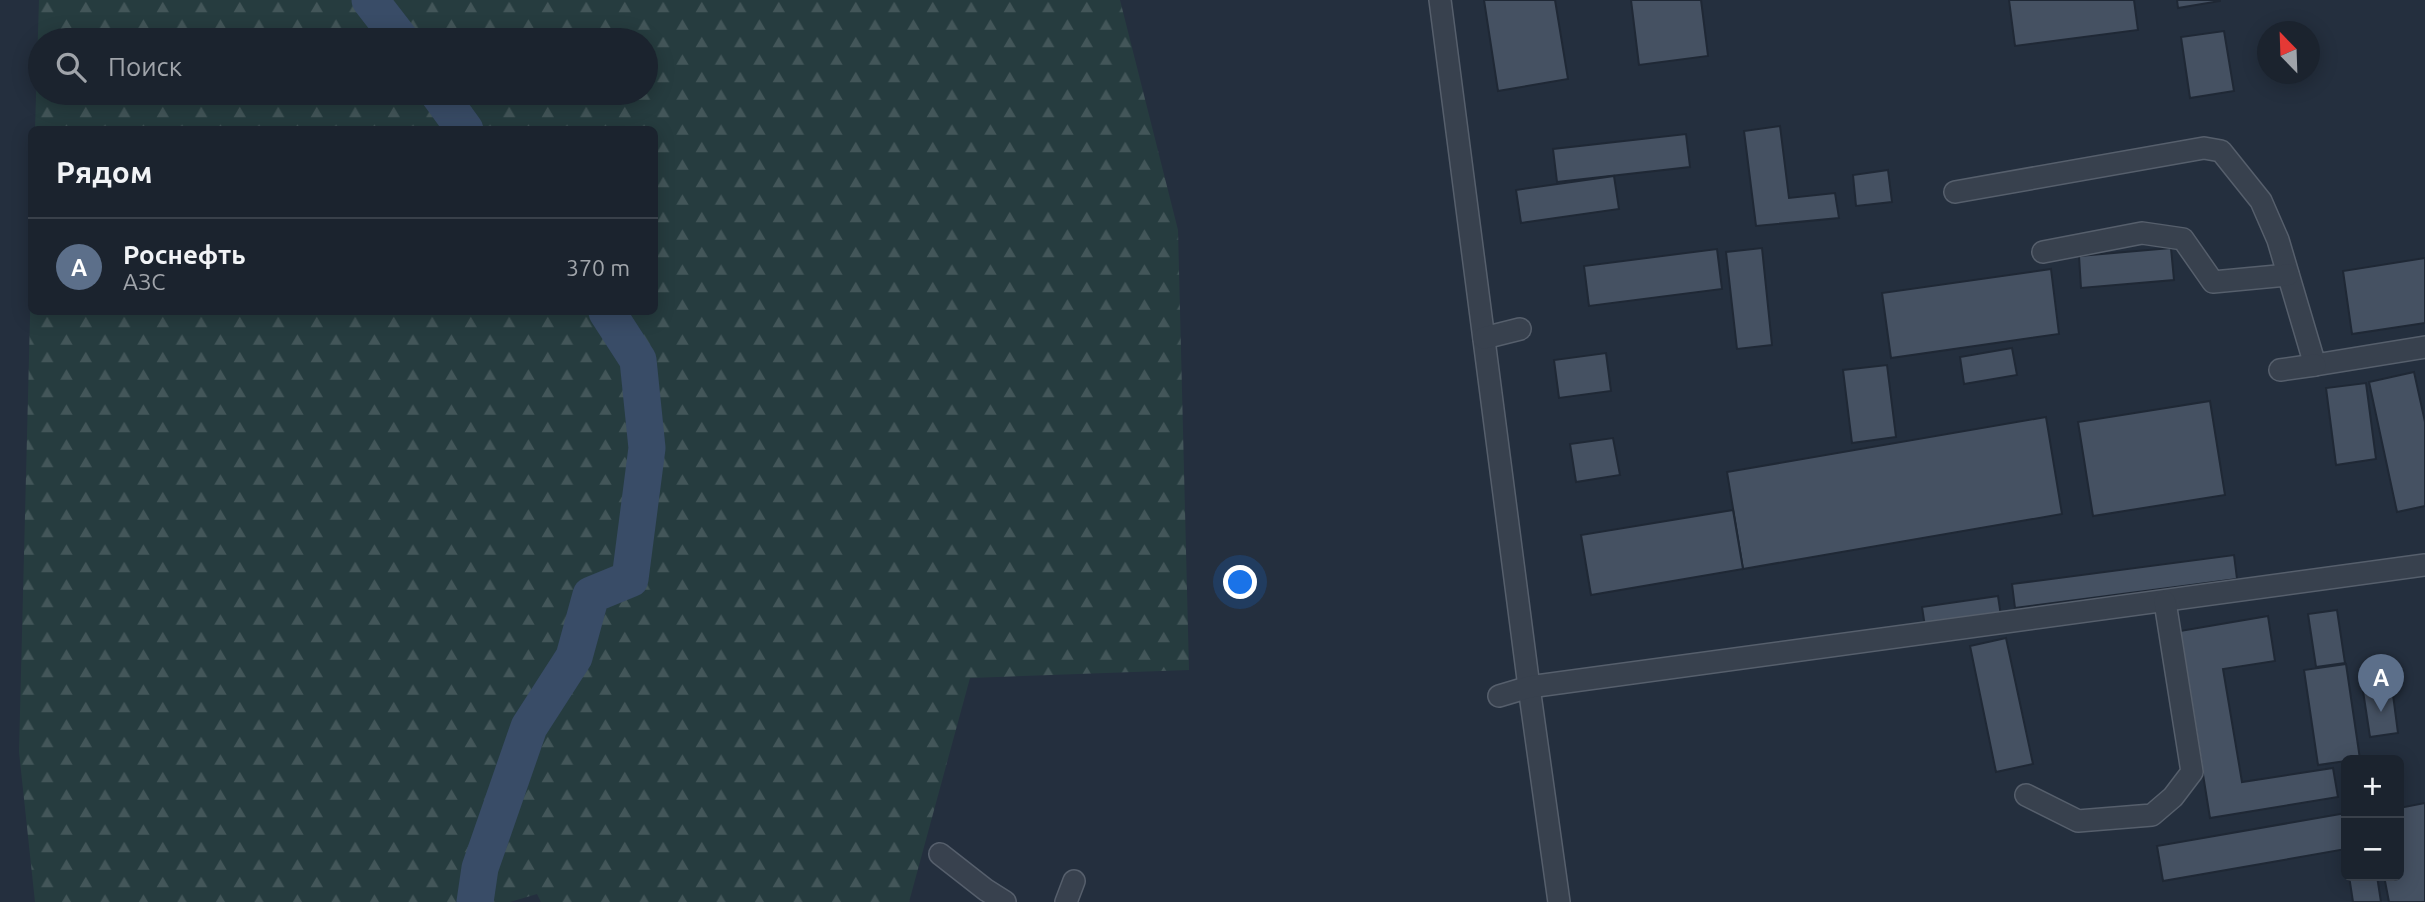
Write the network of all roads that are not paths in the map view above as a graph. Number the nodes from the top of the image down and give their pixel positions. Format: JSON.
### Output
{"nodes":[{"id":1,"x":1440,"y":0,"type":"edge"},
{"id":2,"x":1955,"y":192,"type":"dead end"},
{"id":3,"x":2043,"y":252,"type":"dead end"},
{"id":4,"x":2288,"y":275,"type":"junction"},
{"id":5,"x":1520,"y":330,"type":"dead end"},
{"id":6,"x":1484,"y":338,"type":"junction"},
{"id":7,"x":2425,"y":347,"type":"edge"},
{"id":8,"x":2315,"y":365,"type":"junction"},
{"id":9,"x":2280,"y":370,"type":"dead end"},
{"id":10,"x":2425,"y":565,"type":"edge"},
{"id":11,"x":2165,"y":602,"type":"junction"},
{"id":12,"x":1529,"y":687,"type":"junction"},
{"id":13,"x":1499,"y":696,"type":"dead end"},
{"id":14,"x":2026,"y":796,"type":"dead end"},
{"id":15,"x":940,"y":854,"type":"dead end"},
{"id":16,"x":1074,"y":881,"type":"dead end"},
{"id":17,"x":1005,"y":902,"type":"edge"},
{"id":18,"x":1066,"y":902,"type":"edge"},
{"id":19,"x":1559,"y":902,"type":"edge"}],
"edges":[{"from":1,"to":6,"type":"lane"},
{"from":2,"to":4,"type":"lane"},
{"from":3,"to":4,"type":"lane"},
{"from":4,"to":8,"type":"lane"},
{"from":5,"to":6,"type":"lane"},
{"from":6,"to":12,"type":"lane"},
{"from":7,"to":8,"type":"lane"},
{"from":8,"to":9,"type":"lane"},
{"from":10,"to":11,"type":"lane"},
{"from":11,"to":12,"type":"lane"},
{"from":11,"to":14,"type":"lane"},
{"from":12,"to":13,"type":"lane"},
{"from":12,"to":19,"type":"lane"},
{"from":15,"to":17,"type":"lane"},
{"from":16,"to":18,"type":"lane"}]}
